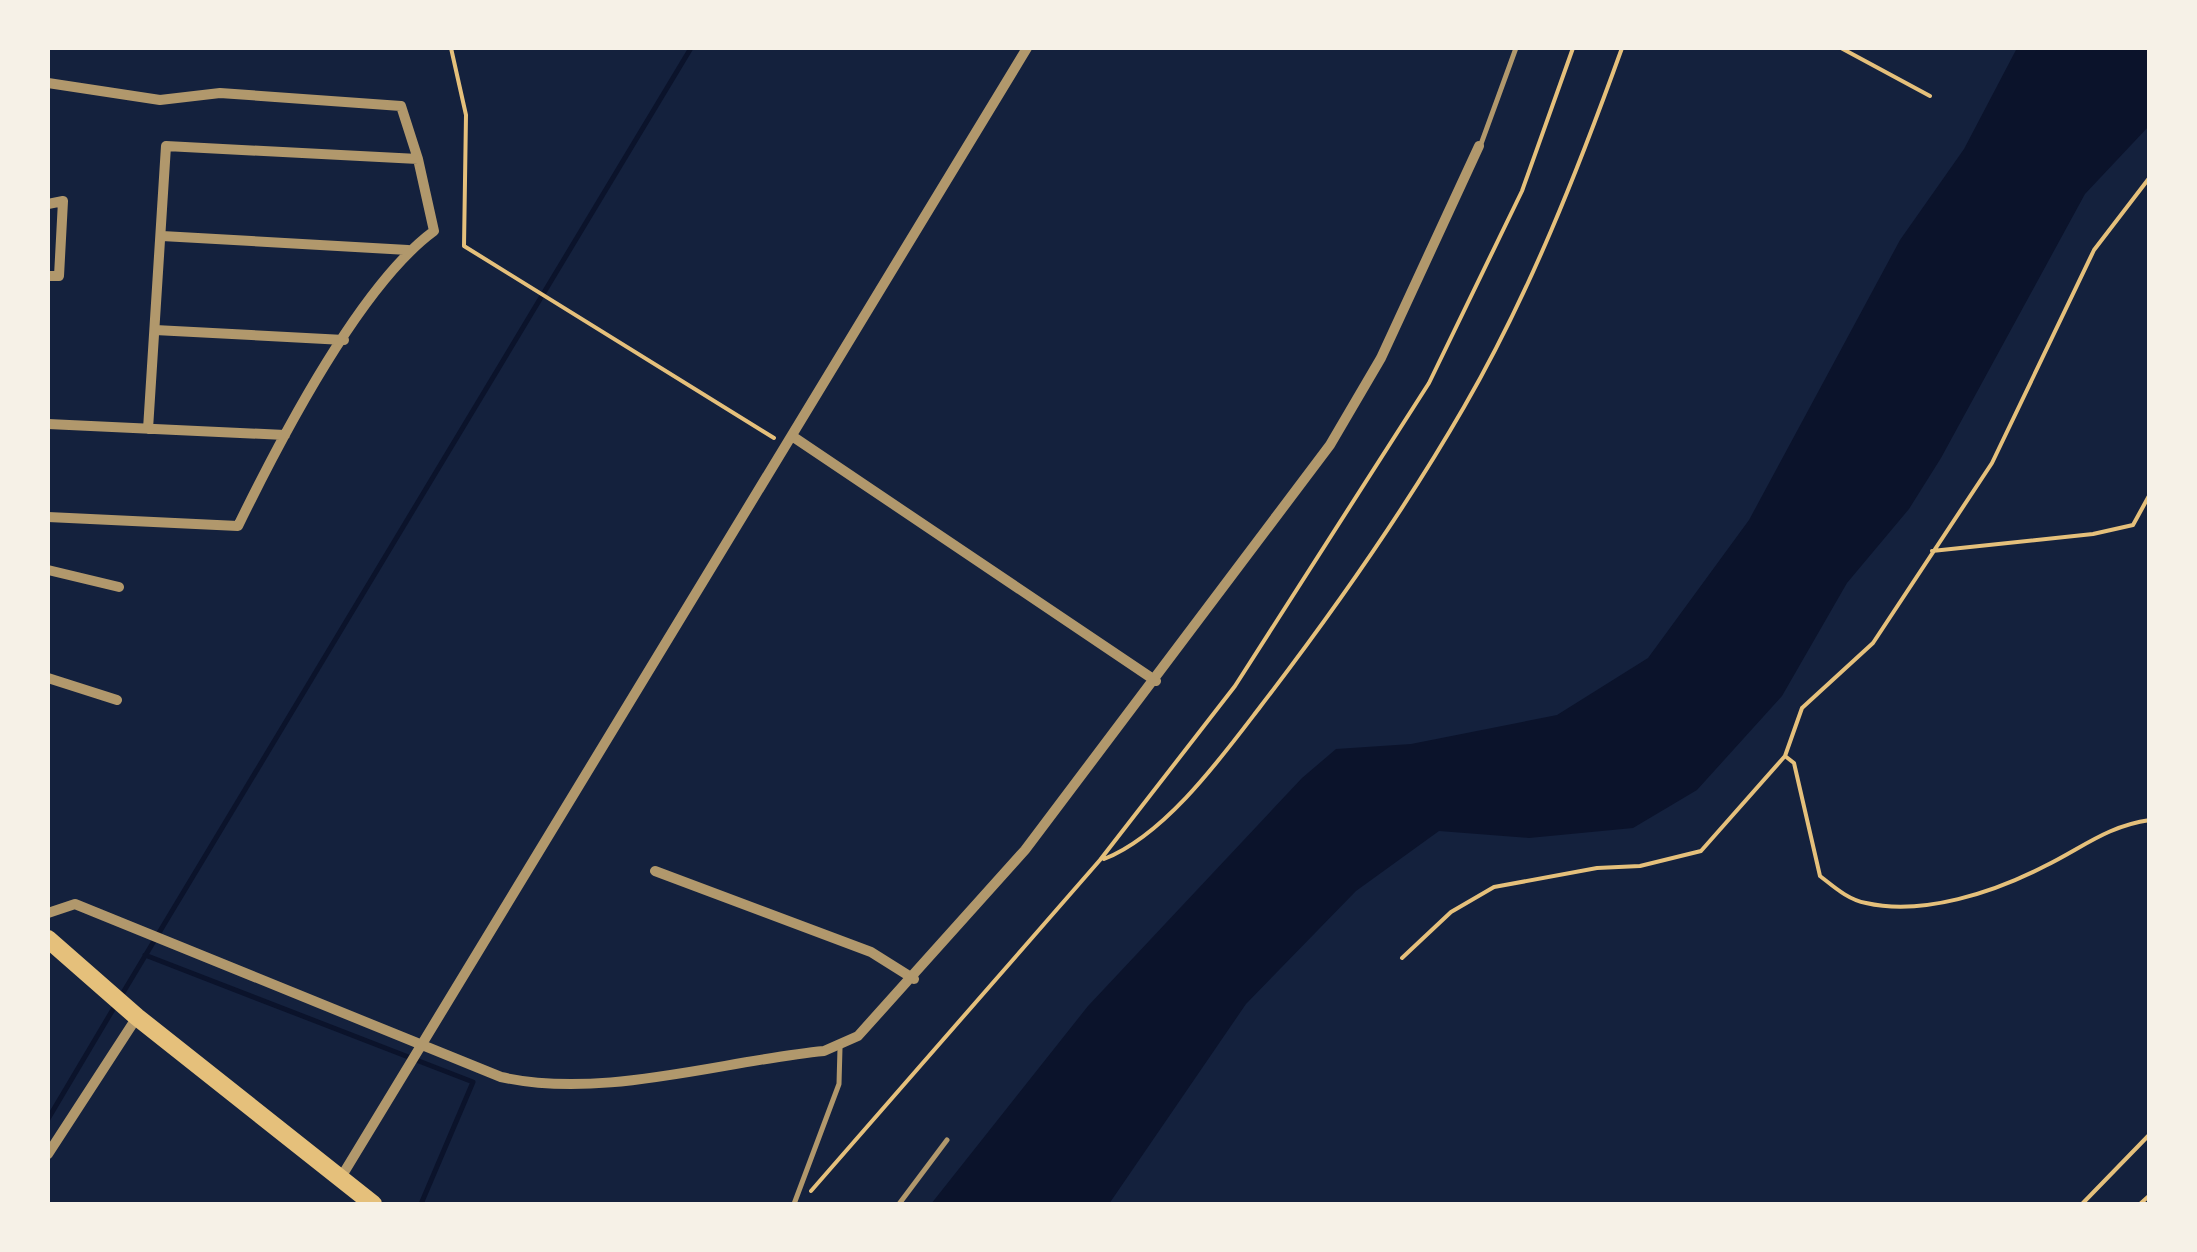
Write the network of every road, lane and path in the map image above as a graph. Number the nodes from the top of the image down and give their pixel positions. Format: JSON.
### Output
{"nodes":[{"id":1,"x":451,"y":48,"type":"edge"},
{"id":2,"x":1027,"y":48,"type":"edge"},
{"id":3,"x":1516,"y":48,"type":"edge"},
{"id":4,"x":1573,"y":48,"type":"edge"},
{"id":5,"x":1622,"y":48,"type":"edge"},
{"id":6,"x":1841,"y":48,"type":"edge"},
{"id":7,"x":48,"y":83,"type":"edge"},
{"id":8,"x":1930,"y":96,"type":"dead end"},
{"id":9,"x":1480,"y":146,"type":"joint"},
{"id":10,"x":418,"y":159,"type":"junction"},
{"id":11,"x":2150,"y":177,"type":"edge"},
{"id":12,"x":48,"y":204,"type":"edge"},
{"id":13,"x":162,"y":236,"type":"junction"},
{"id":14,"x":408,"y":250,"type":"junction"},
{"id":15,"x":48,"y":276,"type":"edge"},
{"id":16,"x":155,"y":330,"type":"junction"},
{"id":17,"x":344,"y":340,"type":"junction"},
{"id":18,"x":48,"y":424,"type":"edge"},
{"id":19,"x":148,"y":429,"type":"junction"},
{"id":20,"x":285,"y":435,"type":"junction"},
{"id":21,"x":789,"y":441,"type":"junction"},
{"id":22,"x":2150,"y":494,"type":"edge"},
{"id":23,"x":48,"y":518,"type":"edge"},
{"id":24,"x":1932,"y":552,"type":"junction"},
{"id":25,"x":48,"y":570,"type":"edge"},
{"id":26,"x":120,"y":587,"type":"dead end"},
{"id":27,"x":48,"y":678,"type":"edge"},
{"id":28,"x":1156,"y":681,"type":"junction"},
{"id":29,"x":117,"y":700,"type":"dead end"},
{"id":30,"x":1785,"y":756,"type":"junction"},
{"id":31,"x":2150,"y":820,"type":"edge"},
{"id":32,"x":1100,"y":860,"type":"junction"},
{"id":33,"x":655,"y":871,"type":"dead end"},
{"id":34,"x":48,"y":913,"type":"edge"},
{"id":35,"x":48,"y":939,"type":"edge"},
{"id":36,"x":1402,"y":958,"type":"dead end"},
{"id":37,"x":914,"y":979,"type":"junction"},
{"id":38,"x":137,"y":1017,"type":"junction"},
{"id":39,"x":424,"y":1044,"type":"junction"},
{"id":40,"x":840,"y":1048,"type":"junction"},
{"id":41,"x":2150,"y":1134,"type":"edge"},
{"id":42,"x":946,"y":1140,"type":"dead end"},
{"id":43,"x":48,"y":1154,"type":"edge"},
{"id":44,"x":340,"y":1179,"type":"junction"},
{"id":45,"x":809,"y":1194,"type":"dead end"},
{"id":46,"x":2150,"y":1194,"type":"edge"},
{"id":47,"x":372,"y":1204,"type":"edge"},
{"id":48,"x":794,"y":1204,"type":"edge"},
{"id":49,"x":900,"y":1204,"type":"edge"},
{"id":50,"x":2082,"y":1204,"type":"edge"},
{"id":51,"x":2140,"y":1204,"type":"edge"}],
"edges":[{"from":1,"to":21,"type":"path"},
{"from":2,"to":21,"type":"street"},
{"from":3,"to":9,"type":"lane"},
{"from":4,"to":32,"type":"path"},
{"from":5,"to":32,"type":"path"},
{"from":6,"to":8,"type":"path"},
{"from":7,"to":10,"type":"street"},
{"from":9,"to":28,"type":"street"},
{"from":10,"to":13,"type":"street"},
{"from":10,"to":14,"type":"street"},
{"from":11,"to":24,"type":"path"},
{"from":12,"to":15,"type":"street"},
{"from":13,"to":14,"type":"street"},
{"from":13,"to":16,"type":"street"},
{"from":14,"to":17,"type":"street"},
{"from":16,"to":17,"type":"street"},
{"from":16,"to":19,"type":"street"},
{"from":17,"to":20,"type":"street"},
{"from":18,"to":19,"type":"street"},
{"from":19,"to":20,"type":"street"},
{"from":20,"to":23,"type":"street"},
{"from":21,"to":28,"type":"street"},
{"from":21,"to":39,"type":"street"},
{"from":22,"to":24,"type":"path"},
{"from":24,"to":30,"type":"path"},
{"from":25,"to":26,"type":"street"},
{"from":27,"to":29,"type":"street"},
{"from":28,"to":37,"type":"street"},
{"from":30,"to":31,"type":"path"},
{"from":30,"to":36,"type":"path"},
{"from":32,"to":45,"type":"path"},
{"from":33,"to":37,"type":"street"},
{"from":34,"to":39,"type":"street"},
{"from":35,"to":38,"type":"main road"},
{"from":37,"to":40,"type":"street"},
{"from":38,"to":43,"type":"street"},
{"from":38,"to":44,"type":"main road"},
{"from":39,"to":40,"type":"street"},
{"from":39,"to":44,"type":"street"},
{"from":40,"to":48,"type":"lane"},
{"from":41,"to":50,"type":"path"},
{"from":42,"to":49,"type":"lane"},
{"from":44,"to":47,"type":"main road"},
{"from":46,"to":51,"type":"path"}]}
